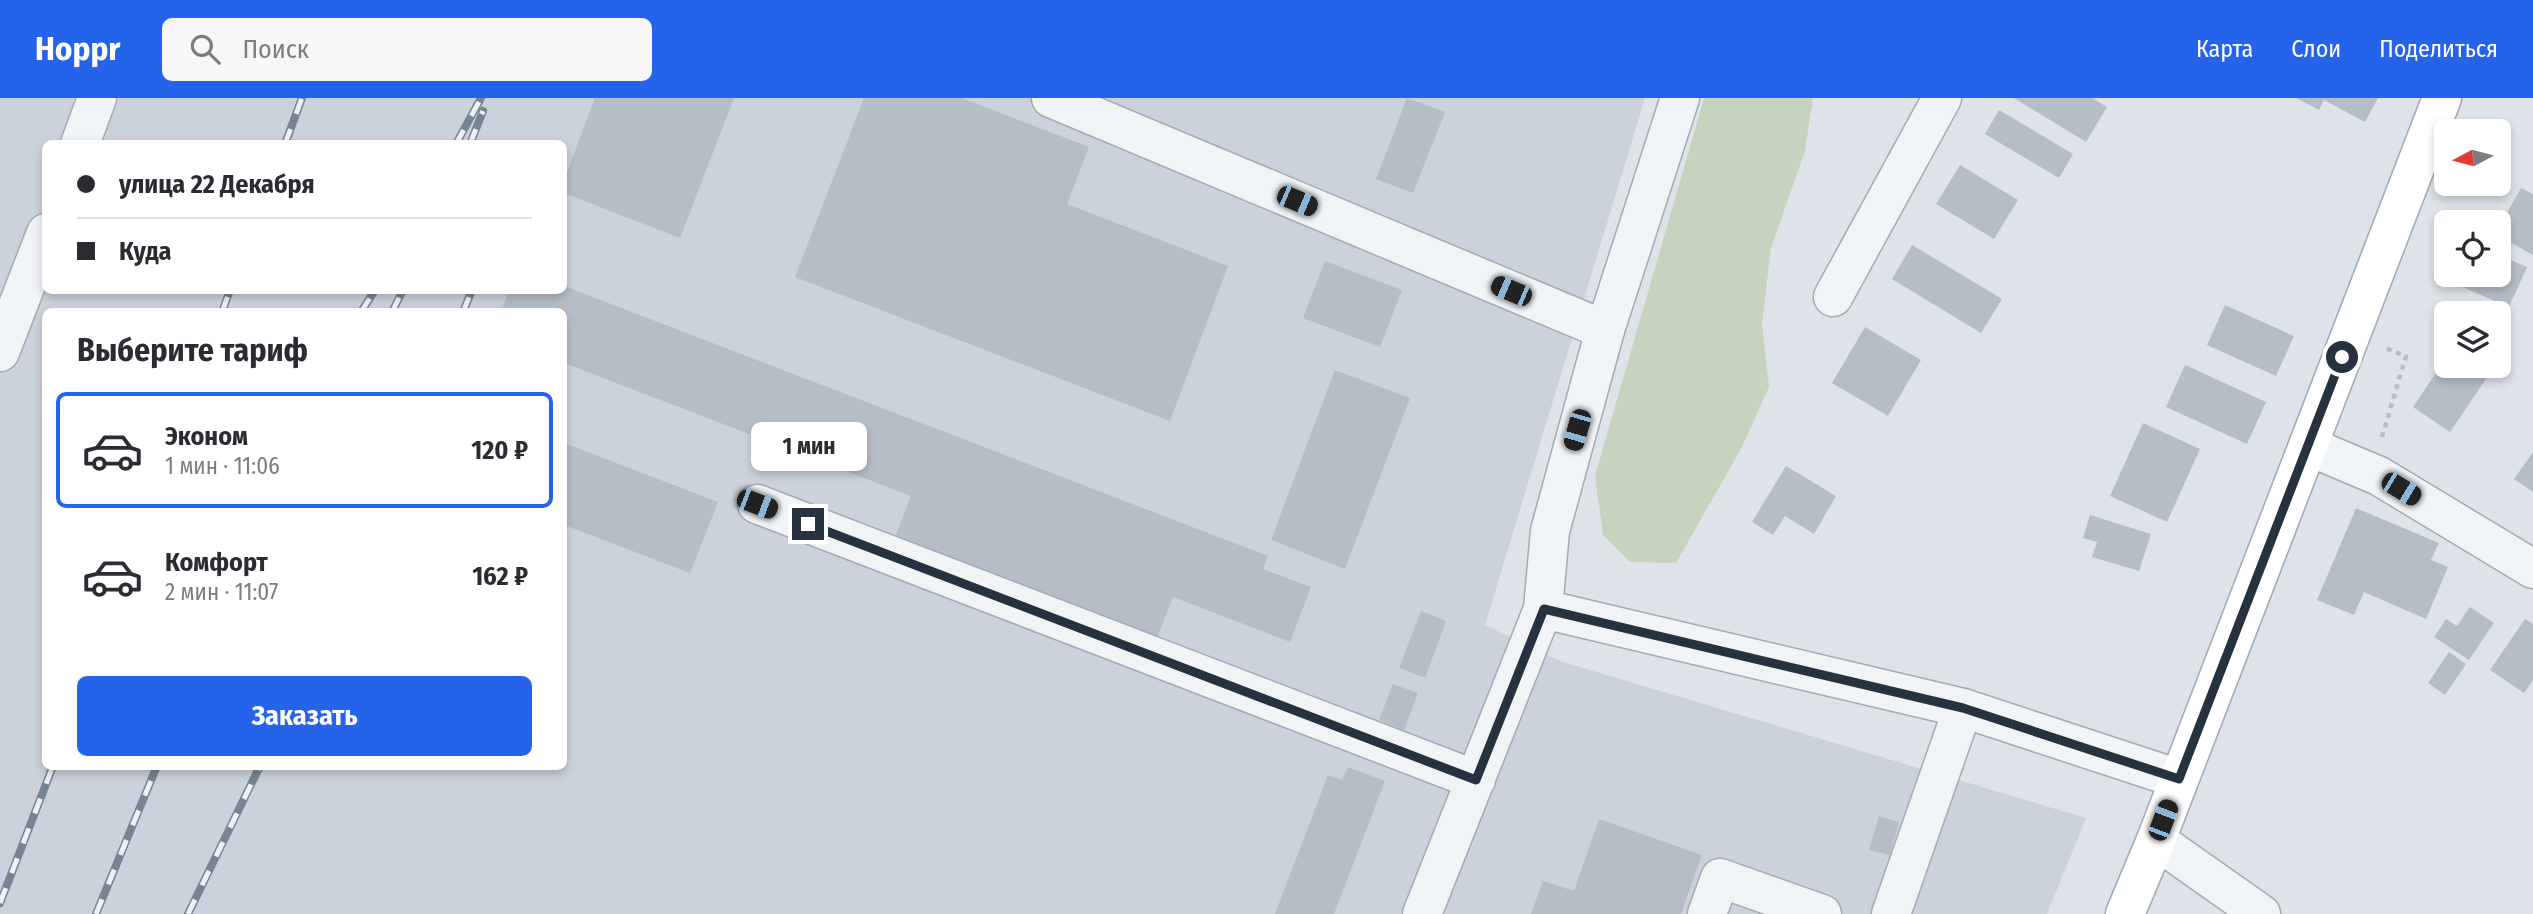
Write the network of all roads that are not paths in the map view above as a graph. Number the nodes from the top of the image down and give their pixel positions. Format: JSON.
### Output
{"nodes":[{"id":1,"x":97,"y":98,"type":"edge"},
{"id":2,"x":1051,"y":98,"type":"edge"},
{"id":3,"x":1681,"y":98,"type":"edge"},
{"id":4,"x":1942,"y":98,"type":"edge"},
{"id":5,"x":2442,"y":98,"type":"edge"},
{"id":6,"x":81,"y":140,"type":"edge"},
{"id":7,"x":42,"y":243,"type":"edge"},
{"id":8,"x":1833,"y":297,"type":"dead end"},
{"id":9,"x":1605,"y":330,"type":"junction"},
{"id":10,"x":0,"y":352,"type":"edge"},
{"id":11,"x":2308,"y":446,"type":"junction"},
{"id":12,"x":757,"y":504,"type":"dead end"},
{"id":13,"x":2533,"y":569,"type":"edge"},
{"id":14,"x":1544,"y":609,"type":"junction"},
{"id":15,"x":1963,"y":708,"type":"junction"},
{"id":16,"x":2179,"y":779,"type":"junction"},
{"id":17,"x":1476,"y":780,"type":"junction"},
{"id":18,"x":2155,"y":840,"type":"junction"},
{"id":19,"x":1422,"y":914,"type":"edge"},
{"id":20,"x":1707,"y":914,"type":"edge"},
{"id":21,"x":1822,"y":914,"type":"edge"},
{"id":22,"x":1891,"y":914,"type":"edge"},
{"id":23,"x":2124,"y":914,"type":"edge"},
{"id":24,"x":2261,"y":914,"type":"edge"}],
"edges":[{"from":1,"to":6,"type":"street"},
{"from":2,"to":9,"type":"street"},
{"from":3,"to":9,"type":"street"},
{"from":4,"to":8,"type":"street"},
{"from":5,"to":11,"type":"main road"},
{"from":7,"to":10,"type":"street"},
{"from":9,"to":14,"type":"street"},
{"from":11,"to":13,"type":"street"},
{"from":11,"to":16,"type":"main road"},
{"from":12,"to":17,"type":"street"},
{"from":14,"to":15,"type":"street"},
{"from":14,"to":17,"type":"street"},
{"from":15,"to":16,"type":"street"},
{"from":15,"to":22,"type":"street"},
{"from":16,"to":18,"type":"main road"},
{"from":17,"to":19,"type":"street"},
{"from":18,"to":23,"type":"main road"},
{"from":18,"to":24,"type":"street"},
{"from":20,"to":21,"type":"street"}]}
